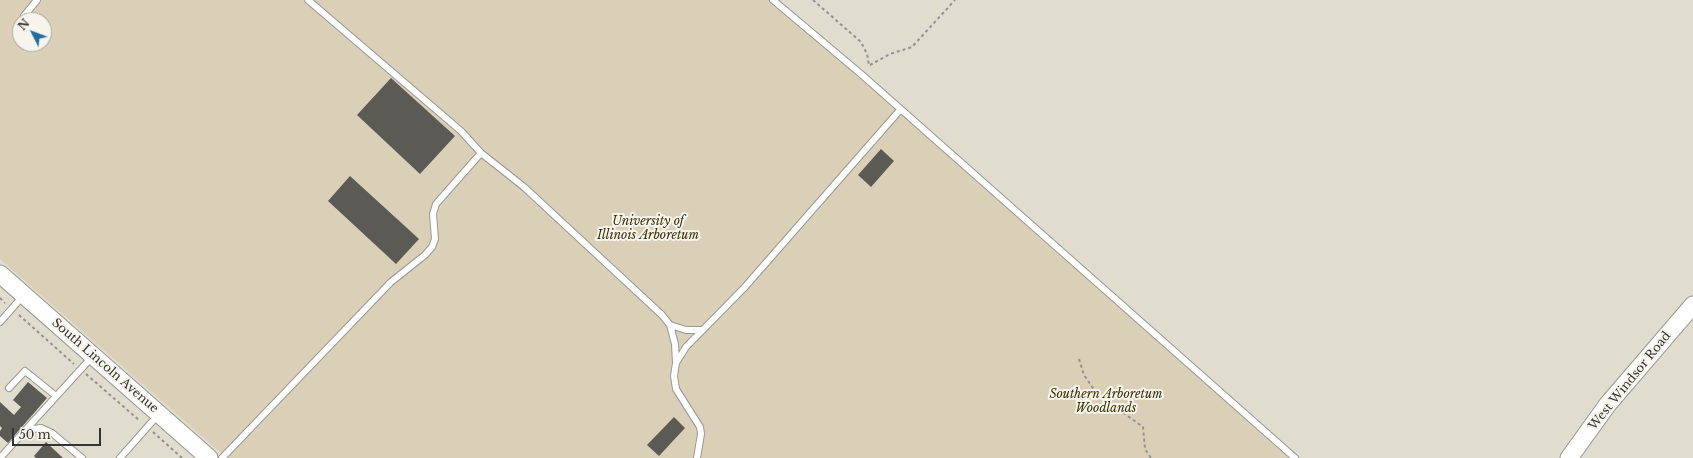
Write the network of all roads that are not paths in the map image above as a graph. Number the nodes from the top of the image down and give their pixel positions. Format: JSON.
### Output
{"nodes":[{"id":1,"x":37,"y":0,"type":"edge"},
{"id":2,"x":308,"y":0,"type":"edge"},
{"id":3,"x":773,"y":0,"type":"edge"},
{"id":4,"x":27,"y":12,"type":"edge"},
{"id":5,"x":900,"y":110,"type":"junction"},
{"id":6,"x":481,"y":153,"type":"junction"},
{"id":7,"x":0,"y":274,"type":"edge"},
{"id":8,"x":24,"y":295,"type":"junction"},
{"id":9,"x":1693,"y":305,"type":"edge"},
{"id":10,"x":0,"y":322,"type":"edge"},
{"id":11,"x":670,"y":325,"type":"junction"},
{"id":12,"x":702,"y":330,"type":"junction"},
{"id":13,"x":93,"y":355,"type":"junction"},
{"id":14,"x":676,"y":363,"type":"junction"},
{"id":15,"x":9,"y":388,"type":"dead end"},
{"id":16,"x":56,"y":396,"type":"junction"},
{"id":17,"x":160,"y":414,"type":"junction"},
{"id":18,"x":26,"y":430,"type":"junction"},
{"id":19,"x":0,"y":458,"type":"edge"},
{"id":20,"x":82,"y":458,"type":"edge"},
{"id":21,"x":120,"y":458,"type":"edge"},
{"id":22,"x":209,"y":458,"type":"edge"},
{"id":23,"x":222,"y":458,"type":"edge"},
{"id":24,"x":698,"y":458,"type":"edge"},
{"id":25,"x":1296,"y":458,"type":"edge"},
{"id":26,"x":1569,"y":458,"type":"edge"}],
"edges":[{"from":1,"to":4,"type":"lane"},
{"from":2,"to":6,"type":"lane"},
{"from":3,"to":5,"type":"lane"},
{"from":5,"to":12,"type":"lane"},
{"from":5,"to":25,"type":"lane"},
{"from":6,"to":11,"type":"lane"},
{"from":6,"to":23,"type":"lane"},
{"from":7,"to":8,"type":"main road","name":"South Lincoln Avenue"},
{"from":8,"to":10,"type":"lane"},
{"from":8,"to":13,"type":"main road","name":"South Lincoln Avenue"},
{"from":9,"to":26,"type":"main road","name":"West Windsor Road"},
{"from":11,"to":12,"type":"lane"},
{"from":11,"to":14,"type":"lane"},
{"from":12,"to":14,"type":"lane"},
{"from":13,"to":16,"type":"lane"},
{"from":13,"to":17,"type":"main road","name":"South Lincoln Avenue"},
{"from":14,"to":24,"type":"lane"},
{"from":15,"to":16,"type":"lane"},
{"from":16,"to":18,"type":"lane"},
{"from":17,"to":21,"type":"lane"},
{"from":17,"to":22,"type":"main road","name":"South Lincoln Avenue"},
{"from":18,"to":19,"type":"lane"},
{"from":18,"to":20,"type":"lane"}]}
